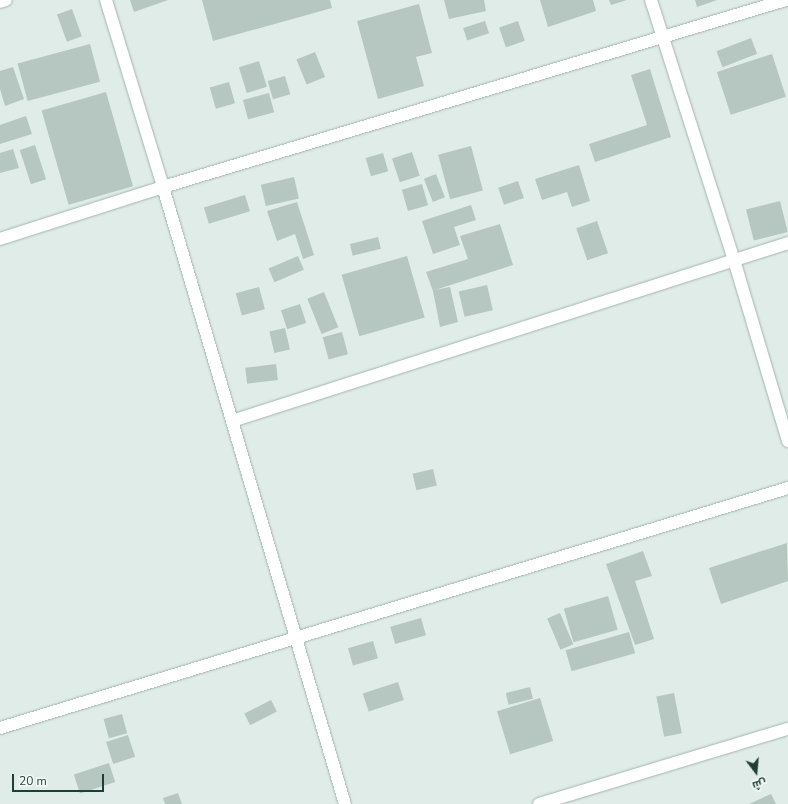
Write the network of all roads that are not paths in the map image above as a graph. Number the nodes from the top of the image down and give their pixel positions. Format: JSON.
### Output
{"nodes":[{"id":1,"x":6,"y":0,"type":"edge"},
{"id":2,"x":106,"y":0,"type":"edge"},
{"id":3,"x":651,"y":0,"type":"edge"},
{"id":4,"x":786,"y":0,"type":"edge"},
{"id":5,"x":0,"y":2,"type":"edge"},
{"id":6,"x":664,"y":38,"type":"junction"},
{"id":7,"x":164,"y":187,"type":"junction"},
{"id":8,"x":0,"y":238,"type":"edge"},
{"id":9,"x":788,"y":243,"type":"edge"},
{"id":10,"x":734,"y":260,"type":"junction"},
{"id":11,"x":232,"y":421,"type":"junction"},
{"id":12,"x":788,"y":440,"type":"edge"},
{"id":13,"x":788,"y":488,"type":"edge"},
{"id":14,"x":296,"y":639,"type":"junction"},
{"id":15,"x":0,"y":728,"type":"edge"},
{"id":16,"x":788,"y":729,"type":"edge"},
{"id":17,"x":345,"y":804,"type":"edge"},
{"id":18,"x":539,"y":804,"type":"edge"}],
"edges":[{"from":1,"to":5,"type":"street"},
{"from":2,"to":7,"type":"street"},
{"from":3,"to":6,"type":"street"},
{"from":4,"to":6,"type":"street"},
{"from":6,"to":7,"type":"street"},
{"from":6,"to":10,"type":"street"},
{"from":7,"to":8,"type":"street"},
{"from":7,"to":11,"type":"street"},
{"from":9,"to":10,"type":"street"},
{"from":10,"to":11,"type":"street"},
{"from":10,"to":12,"type":"street"},
{"from":11,"to":14,"type":"street"},
{"from":13,"to":14,"type":"street"},
{"from":14,"to":15,"type":"street"},
{"from":14,"to":17,"type":"street"},
{"from":16,"to":18,"type":"street"}]}
